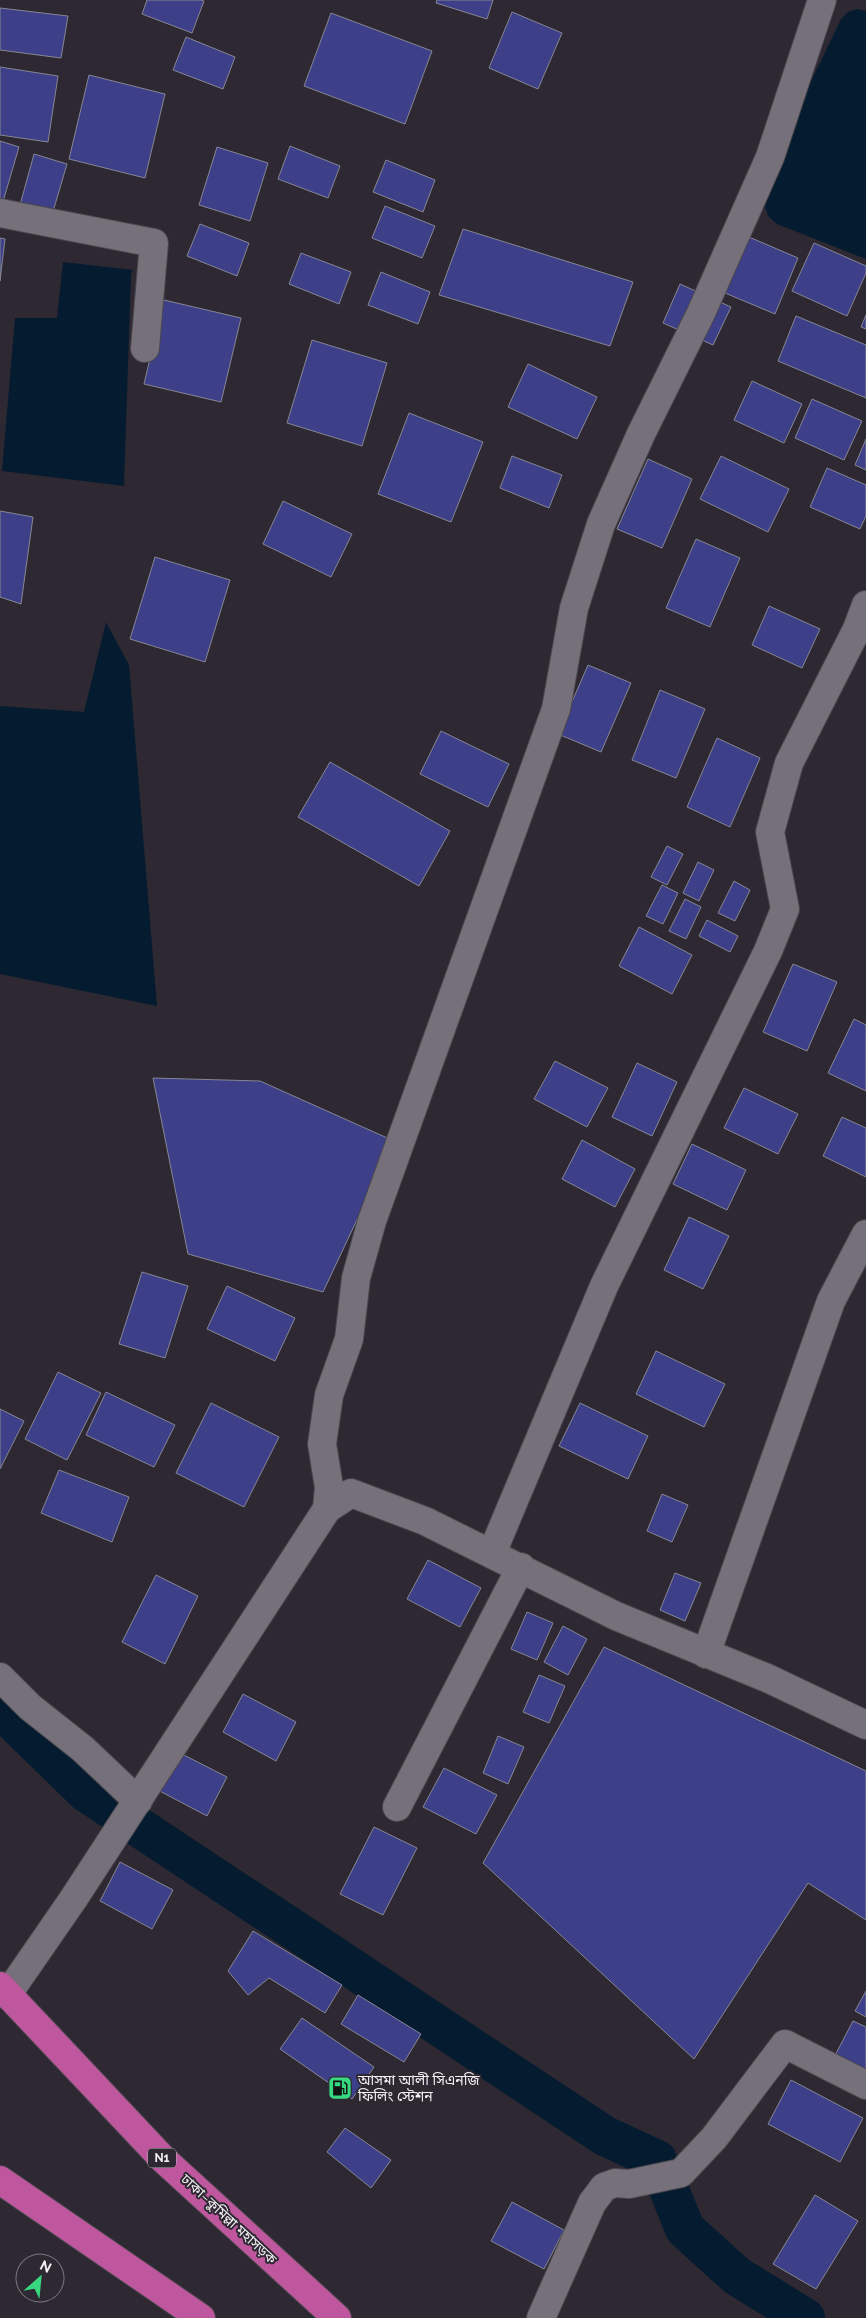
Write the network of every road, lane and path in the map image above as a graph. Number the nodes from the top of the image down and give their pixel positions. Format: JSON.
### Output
{"nodes":[{"id":1,"x":822,"y":0,"type":"edge"},
{"id":2,"x":0,"y":213,"type":"edge"},
{"id":3,"x":145,"y":348,"type":"dead end"},
{"id":4,"x":866,"y":604,"type":"edge"},
{"id":5,"x":866,"y":1234,"type":"edge"},
{"id":6,"x":327,"y":1508,"type":"junction"},
{"id":7,"x":492,"y":1553,"type":"junction"},
{"id":8,"x":521,"y":1568,"type":"junction"},
{"id":9,"x":706,"y":1654,"type":"junction"},
{"id":10,"x":0,"y":1677,"type":"edge"},
{"id":11,"x":866,"y":1725,"type":"edge"},
{"id":12,"x":138,"y":1801,"type":"junction"},
{"id":13,"x":396,"y":1807,"type":"dead end"},
{"id":14,"x":4,"y":1990,"type":"edge"},
{"id":15,"x":866,"y":2085,"type":"edge"},
{"id":16,"x":0,"y":2180,"type":"edge"},
{"id":17,"x":201,"y":2318,"type":"edge"},
{"id":18,"x":337,"y":2318,"type":"edge"},
{"id":19,"x":541,"y":2318,"type":"edge"}],
"edges":[{"from":1,"to":6,"type":"street"},
{"from":2,"to":3,"type":"street"},
{"from":4,"to":7,"type":"street"},
{"from":5,"to":9,"type":"street"},
{"from":6,"to":7,"type":"street"},
{"from":6,"to":12,"type":"street"},
{"from":7,"to":8,"type":"street"},
{"from":8,"to":9,"type":"street"},
{"from":8,"to":13,"type":"street"},
{"from":9,"to":11,"type":"street"},
{"from":10,"to":12,"type":"street"},
{"from":12,"to":14,"type":"street"},
{"from":14,"to":18,"type":"highway","name":"ঢাকা–কুমিল্লা মহাসড়ক","number":"N1"},
{"from":15,"to":19,"type":"street"},
{"from":16,"to":17,"type":"highway"}]}
